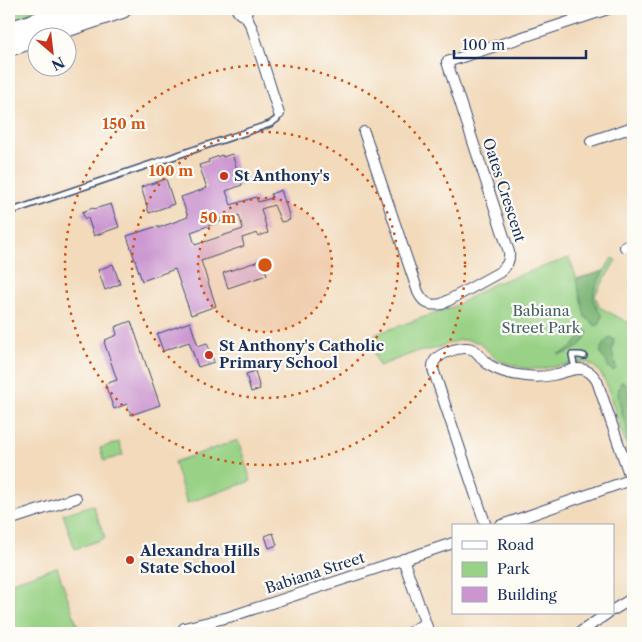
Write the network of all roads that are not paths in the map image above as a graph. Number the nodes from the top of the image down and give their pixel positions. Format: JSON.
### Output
{"nodes":[{"id":1,"x":75,"y":9,"type":"edge"},
{"id":2,"x":122,"y":9,"type":"edge"},
{"id":3,"x":244,"y":9,"type":"edge"},
{"id":4,"x":608,"y":9,"type":"edge"},
{"id":5,"x":9,"y":31,"type":"edge"},
{"id":6,"x":9,"y":47,"type":"edge"},
{"id":7,"x":279,"y":114,"type":"joint"},
{"id":8,"x":633,"y":127,"type":"edge"},
{"id":9,"x":364,"y":132,"type":"dead end"},
{"id":10,"x":591,"y":141,"type":"dead end"},
{"id":11,"x":9,"y":212,"type":"edge"},
{"id":12,"x":584,"y":356,"type":"dead end"},
{"id":13,"x":575,"y":369,"type":"junction"},
{"id":14,"x":632,"y":480,"type":"edge"},
{"id":15,"x":76,"y":498,"type":"dead end"},
{"id":16,"x":9,"y":520,"type":"edge"},
{"id":17,"x":485,"y":524,"type":"edge"},
{"id":18,"x":505,"y":524,"type":"edge"},
{"id":19,"x":452,"y":543,"type":"edge"},
{"id":20,"x":403,"y":559,"type":"junction"},
{"id":21,"x":633,"y":598,"type":"edge"},
{"id":22,"x":614,"y":609,"type":"edge"},
{"id":23,"x":607,"y":614,"type":"edge"},
{"id":24,"x":425,"y":623,"type":"junction"},
{"id":25,"x":184,"y":628,"type":"dead end"},
{"id":26,"x":410,"y":633,"type":"edge"},
{"id":27,"x":429,"y":633,"type":"edge"},
{"id":28,"x":579,"y":633,"type":"edge"}],
"edges":[{"from":1,"to":5,"type":"highway"},
{"from":2,"to":6,"type":"highway"},
{"from":3,"to":7,"type":"street"},
{"from":4,"to":9,"type":"street","name":"Oates Crescent"},
{"from":7,"to":11,"type":"lane"},
{"from":8,"to":10,"type":"street"},
{"from":12,"to":13,"type":"lane"},
{"from":13,"to":14,"type":"street"},
{"from":13,"to":17,"type":"street"},
{"from":14,"to":18,"type":"street"},
{"from":15,"to":16,"type":"street"},
{"from":19,"to":20,"type":"street","name":"Babiana Street"},
{"from":20,"to":24,"type":"street"},
{"from":20,"to":25,"type":"street","name":"Babiana Street"},
{"from":21,"to":22,"type":"street"},
{"from":23,"to":28,"type":"street"},
{"from":24,"to":26,"type":"street"},
{"from":24,"to":27,"type":"street"}]}
